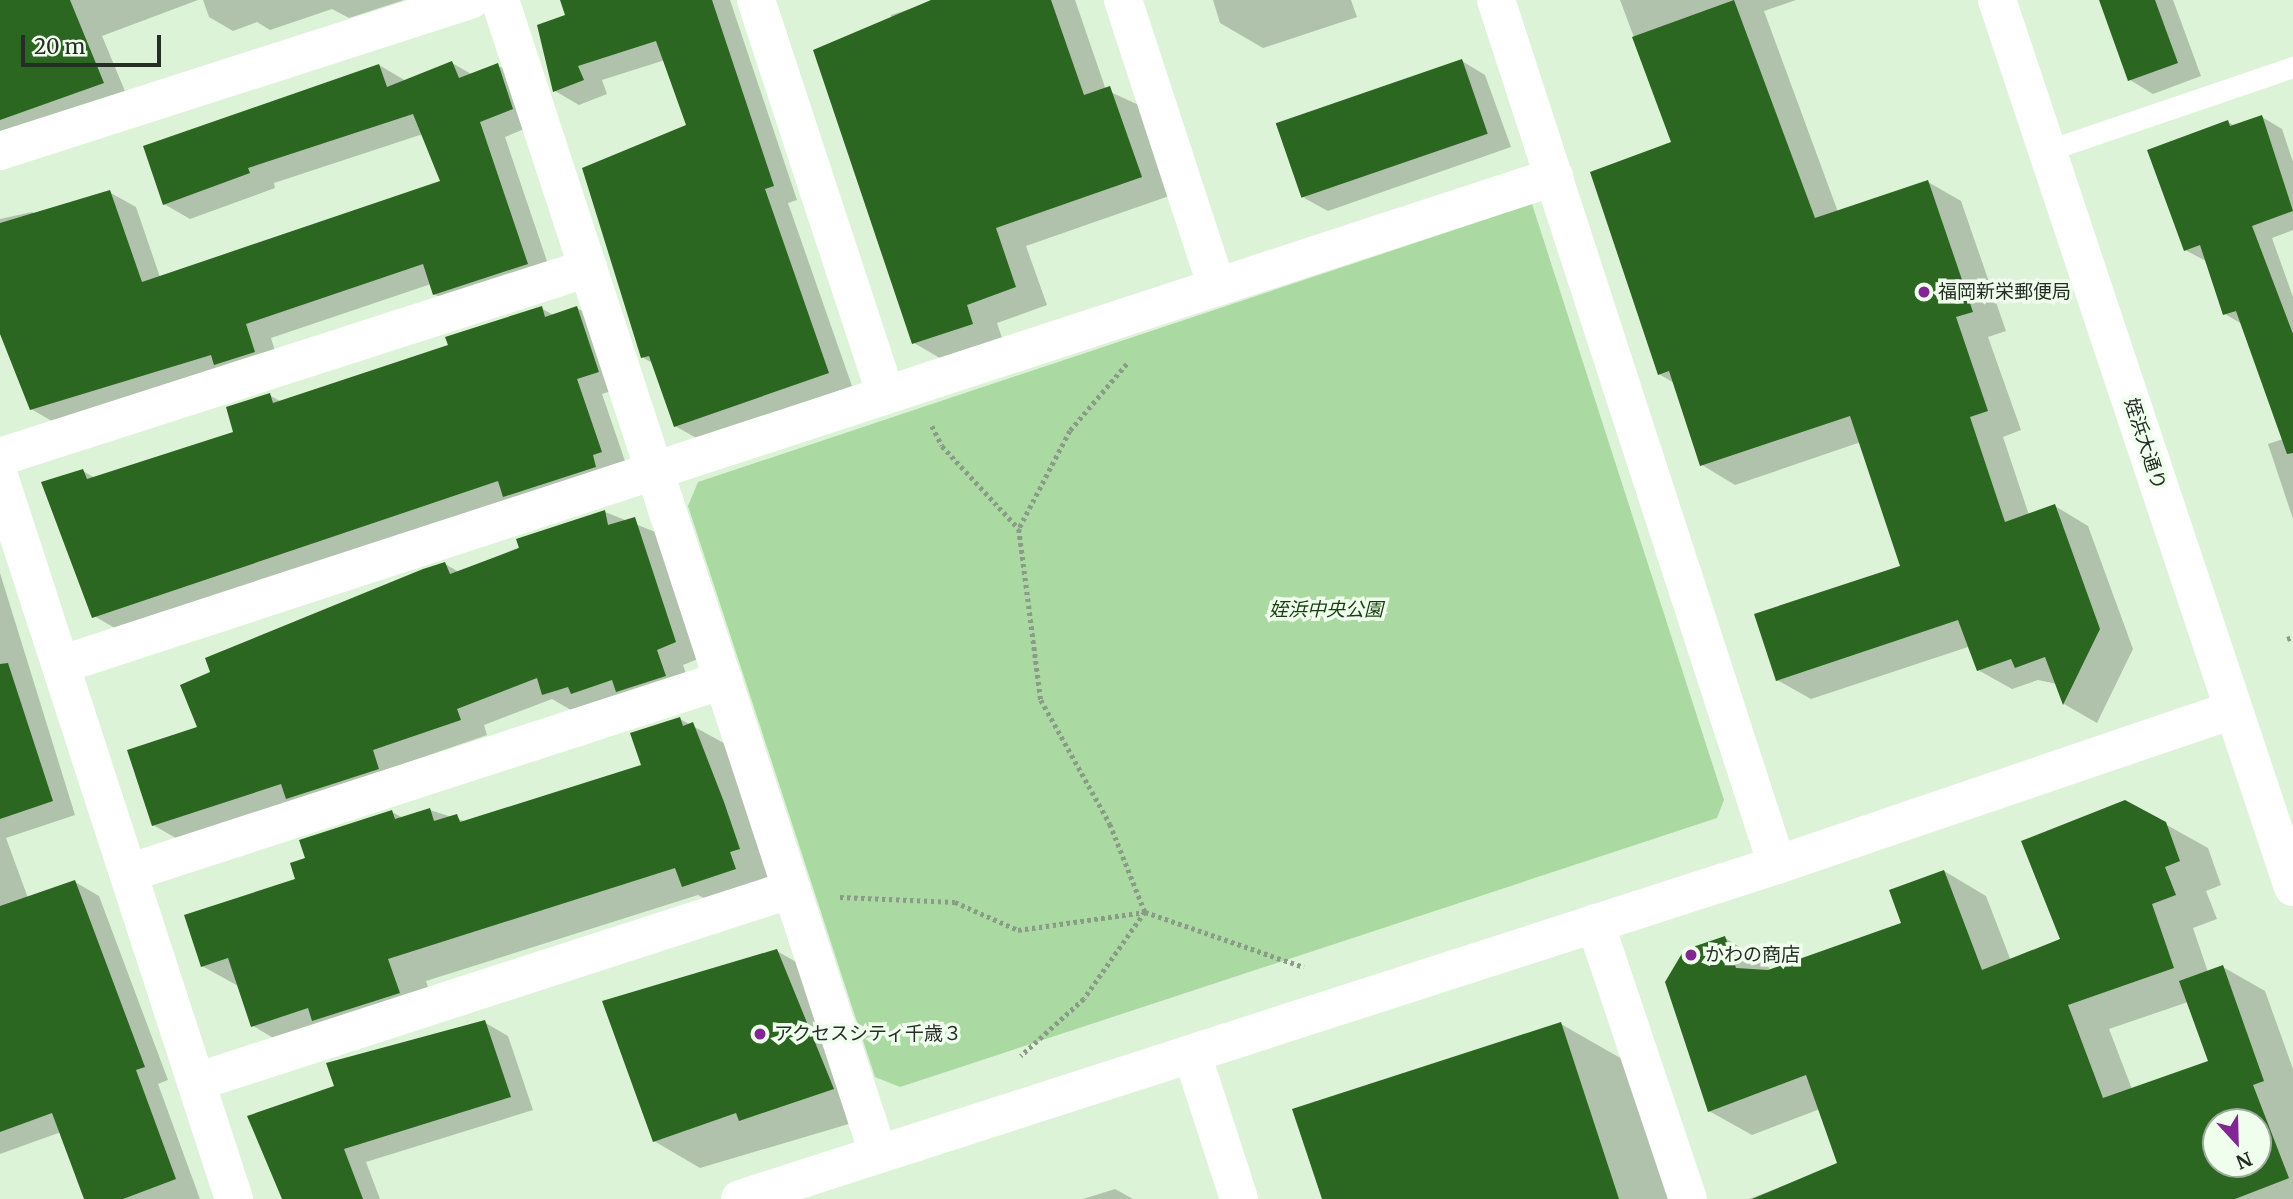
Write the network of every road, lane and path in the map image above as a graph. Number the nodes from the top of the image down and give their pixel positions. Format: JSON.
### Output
{"nodes":[{"id":1,"x":470,"y":0,"type":"edge"},
{"id":2,"x":500,"y":0,"type":"edge"},
{"id":3,"x":756,"y":0,"type":"edge"},
{"id":4,"x":1123,"y":0,"type":"edge"},
{"id":5,"x":1496,"y":0,"type":"edge"},
{"id":6,"x":1997,"y":0,"type":"edge"},
{"id":7,"x":2293,"y":67,"type":"edge"},
{"id":8,"x":0,"y":150,"type":"edge"},
{"id":9,"x":2049,"y":150,"type":"junction"},
{"id":10,"x":1554,"y":177,"type":"junction"},
{"id":11,"x":588,"y":268,"type":"junction"},
{"id":12,"x":1217,"y":287,"type":"junction"},
{"id":13,"x":1133,"y":358,"type":"dead end"},
{"id":14,"x":887,"y":395,"type":"junction"},
{"id":15,"x":927,"y":416,"type":"dead end"},
{"id":16,"x":0,"y":457,"type":"edge"},
{"id":17,"x":654,"y":471,"type":"junction"},
{"id":18,"x":0,"y":479,"type":"edge"},
{"id":19,"x":1019,"y":529,"type":"junction"},
{"id":20,"x":2293,"y":637,"type":"edge"},
{"id":21,"x":2287,"y":639,"type":"dead end"},
{"id":22,"x":63,"y":664,"type":"junction"},
{"id":23,"x":723,"y":680,"type":"junction"},
{"id":24,"x":2233,"y":710,"type":"junction"},
{"id":25,"x":1777,"y":865,"type":"junction"},
{"id":26,"x":128,"y":873,"type":"junction"},
{"id":27,"x":2293,"y":887,"type":"edge"},
{"id":28,"x":792,"y":889,"type":"junction"},
{"id":29,"x":838,"y":910,"type":"dead end"},
{"id":30,"x":1145,"y":912,"type":"junction"},
{"id":31,"x":1595,"y":923,"type":"junction"},
{"id":32,"x":1304,"y":967,"type":"dead end"},
{"id":33,"x":1192,"y":1054,"type":"junction"},
{"id":34,"x":1021,"y":1056,"type":"dead end"},
{"id":35,"x":196,"y":1082,"type":"junction"},
{"id":36,"x":878,"y":1153,"type":"junction"},
{"id":37,"x":234,"y":1199,"type":"edge"},
{"id":38,"x":740,"y":1199,"type":"edge"},
{"id":39,"x":1239,"y":1199,"type":"edge"},
{"id":40,"x":1688,"y":1199,"type":"edge"}],
"edges":[{"from":1,"to":8,"type":"street"},
{"from":2,"to":11,"type":"street"},
{"from":3,"to":14,"type":"street"},
{"from":4,"to":12,"type":"street"},
{"from":5,"to":10,"type":"street"},
{"from":6,"to":9,"type":"street","name":"姪浜大通り"},
{"from":7,"to":9,"type":"lane"},
{"from":9,"to":24,"type":"street","name":"姪浜大通り"},
{"from":10,"to":12,"type":"street"},
{"from":10,"to":25,"type":"street"},
{"from":11,"to":16,"type":"street"},
{"from":11,"to":17,"type":"street"},
{"from":12,"to":14,"type":"street"},
{"from":13,"to":19,"type":"path"},
{"from":14,"to":17,"type":"street"},
{"from":15,"to":19,"type":"path"},
{"from":17,"to":22,"type":"street"},
{"from":17,"to":23,"type":"street"},
{"from":18,"to":22,"type":"street"},
{"from":19,"to":30,"type":"path"},
{"from":20,"to":21,"type":"path"},
{"from":22,"to":26,"type":"street"},
{"from":23,"to":26,"type":"street"},
{"from":23,"to":28,"type":"street"},
{"from":24,"to":25,"type":"street"},
{"from":24,"to":27,"type":"street","name":"姪浜大通り"},
{"from":25,"to":31,"type":"street"},
{"from":26,"to":35,"type":"street"},
{"from":28,"to":35,"type":"street"},
{"from":28,"to":36,"type":"street"},
{"from":29,"to":30,"type":"path"},
{"from":30,"to":32,"type":"path"},
{"from":30,"to":34,"type":"path"},
{"from":31,"to":33,"type":"street"},
{"from":31,"to":40,"type":"street"},
{"from":33,"to":36,"type":"street"},
{"from":33,"to":39,"type":"street"},
{"from":35,"to":37,"type":"street"},
{"from":36,"to":38,"type":"street"}]}
